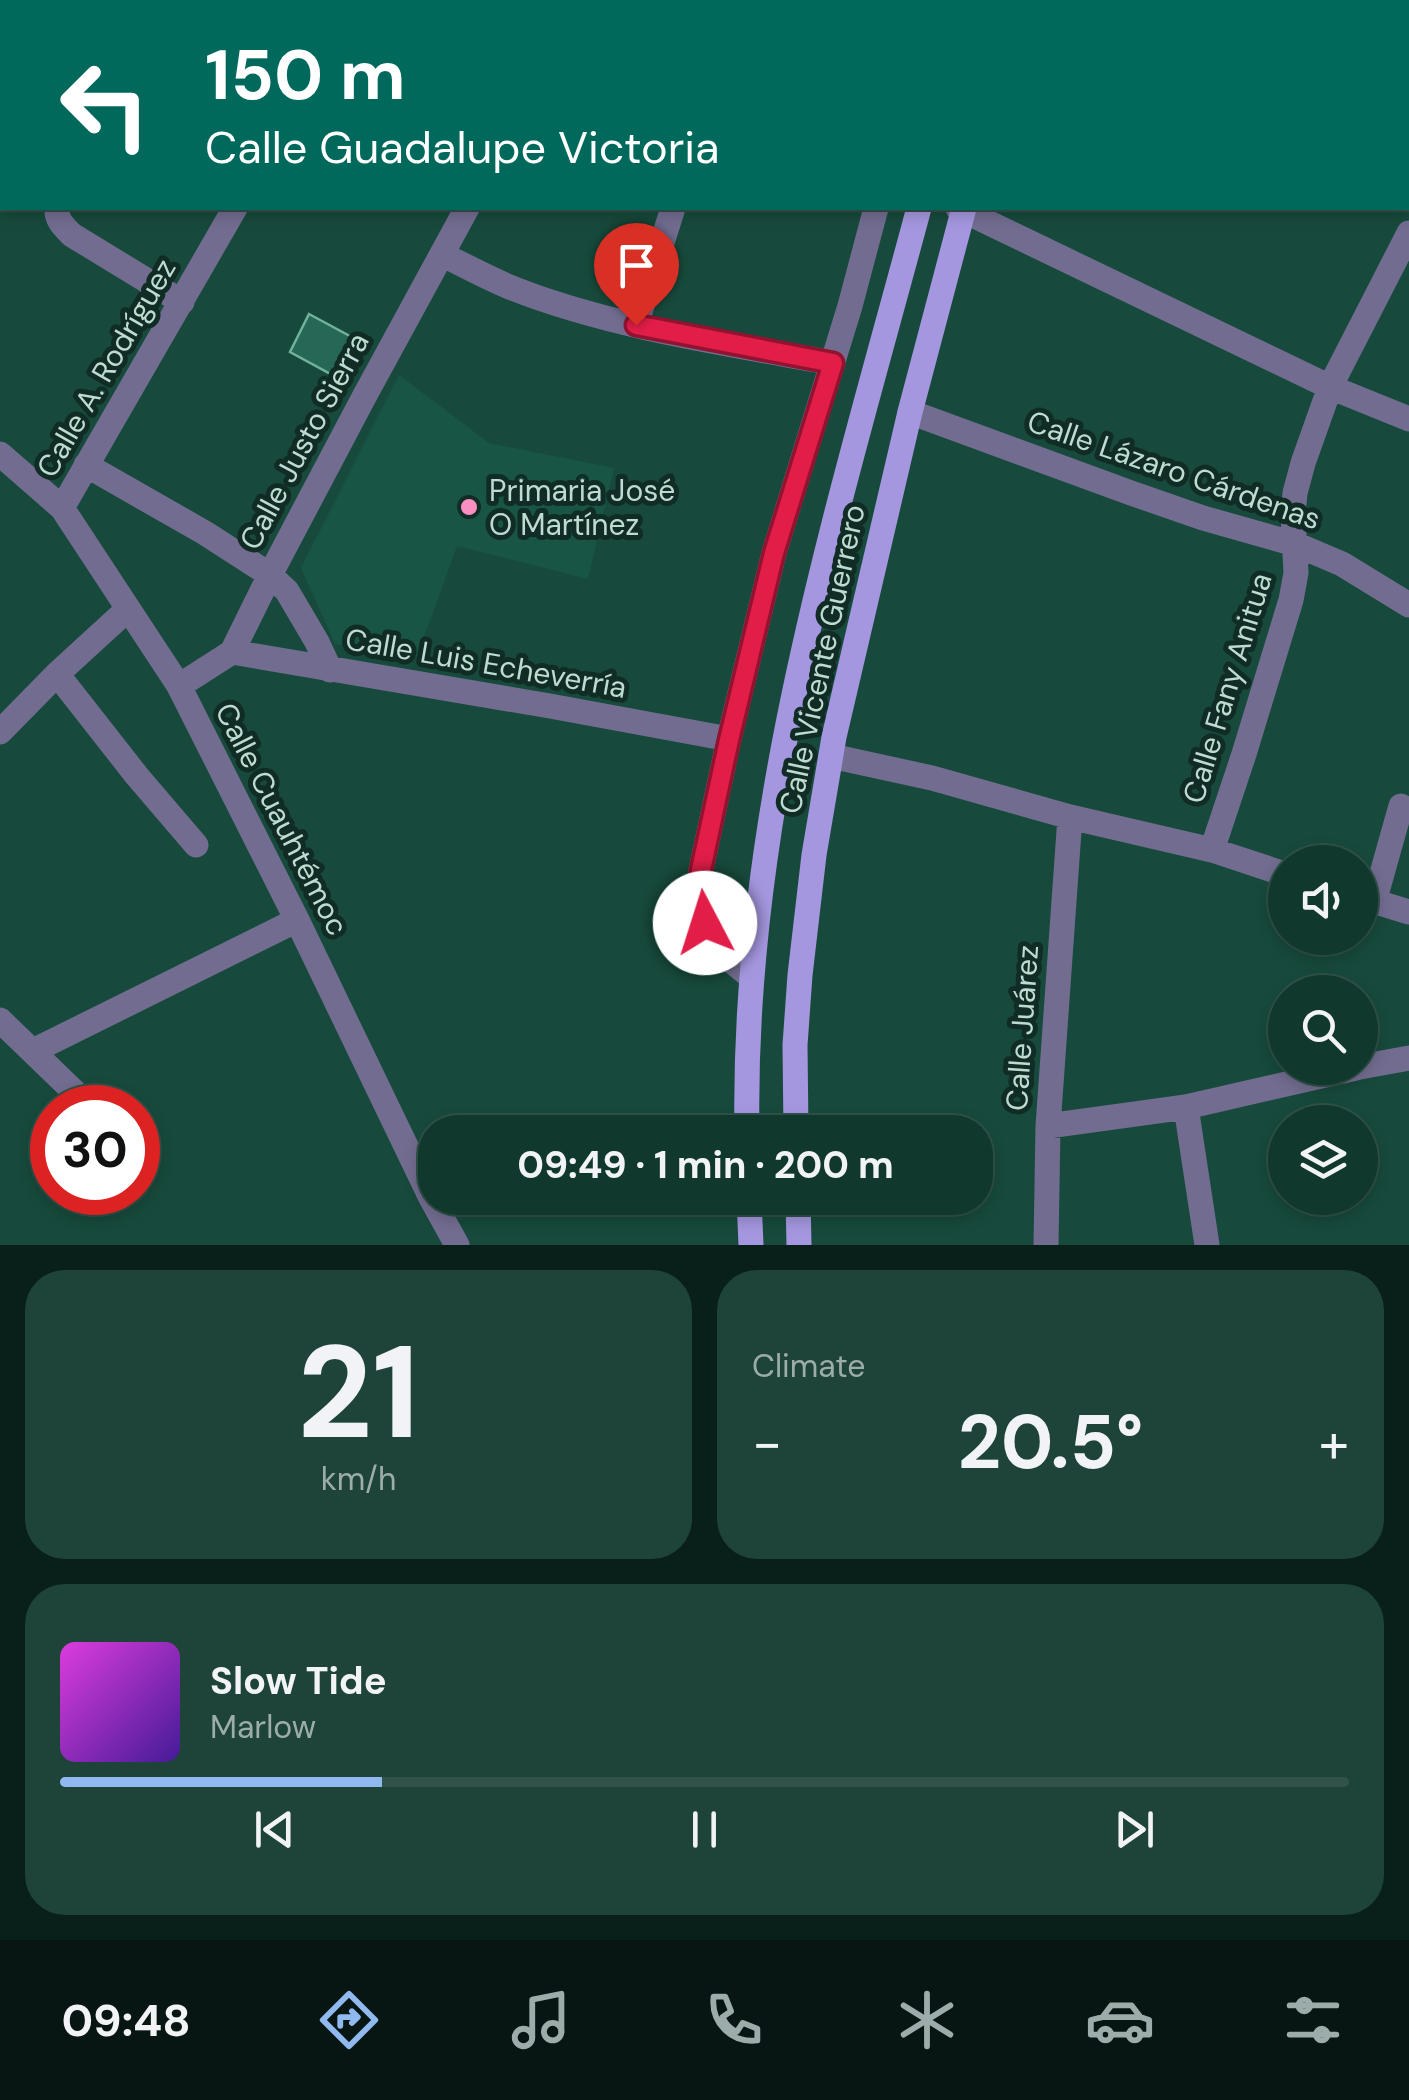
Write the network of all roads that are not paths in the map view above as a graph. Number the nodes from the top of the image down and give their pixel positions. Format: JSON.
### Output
{"nodes":[{"id":1,"x":58,"y":210,"type":"edge"},
{"id":2,"x":235,"y":210,"type":"edge"},
{"id":3,"x":466,"y":210,"type":"edge"},
{"id":4,"x":672,"y":210,"type":"edge"},
{"id":5,"x":875,"y":210,"type":"edge"},
{"id":6,"x":919,"y":210,"type":"edge"},
{"id":7,"x":960,"y":210,"type":"edge"},
{"id":8,"x":965,"y":210,"type":"edge"},
{"id":9,"x":1409,"y":233,"type":"edge"},
{"id":10,"x":443,"y":255,"type":"junction"},
{"id":11,"x":182,"y":302,"type":"junction"},
{"id":12,"x":636,"y":325,"type":"junction"},
{"id":13,"x":833,"y":363,"type":"junction"},
{"id":14,"x":1330,"y":387,"type":"junction"},
{"id":15,"x":910,"y":412,"type":"junction"},
{"id":16,"x":1409,"y":419,"type":"edge"},
{"id":17,"x":0,"y":454,"type":"edge"},
{"id":18,"x":86,"y":465,"type":"junction"},
{"id":19,"x":62,"y":508,"type":"junction"},
{"id":20,"x":1295,"y":544,"type":"junction"},
{"id":21,"x":270,"y":575,"type":"junction"},
{"id":22,"x":1409,"y":605,"type":"edge"},
{"id":23,"x":128,"y":609,"type":"junction"},
{"id":24,"x":232,"y":652,"type":"junction"},
{"id":25,"x":330,"y":670,"type":"junction"},
{"id":26,"x":57,"y":674,"type":"junction"},
{"id":27,"x":180,"y":686,"type":"junction"},
{"id":28,"x":0,"y":732,"type":"edge"},
{"id":29,"x":729,"y":740,"type":"junction"},
{"id":30,"x":831,"y":756,"type":"junction"},
{"id":31,"x":1401,"y":806,"type":"dead end"},
{"id":32,"x":1070,"y":817,"type":"junction"},
{"id":33,"x":196,"y":845,"type":"dead end"},
{"id":34,"x":1212,"y":850,"type":"junction"},
{"id":35,"x":1268,"y":868,"type":"edge"},
{"id":36,"x":1378,"y":869,"type":"edge"},
{"id":37,"x":1378,"y":902,"type":"edge"},
{"id":38,"x":1409,"y":912,"type":"edge"},
{"id":39,"x":296,"y":920,"type":"junction"},
{"id":40,"x":750,"y":976,"type":"junction"},
{"id":41,"x":0,"y":1020,"type":"edge"},
{"id":42,"x":32,"y":1051,"type":"junction"},
{"id":43,"x":1409,"y":1058,"type":"edge"},
{"id":44,"x":1378,"y":1063,"type":"edge"},
{"id":45,"x":67,"y":1085,"type":"edge"},
{"id":46,"x":1281,"y":1085,"type":"edge"},
{"id":47,"x":1186,"y":1107,"type":"junction"},
{"id":48,"x":747,"y":1115,"type":"edge"},
{"id":49,"x":796,"y":1115,"type":"edge"},
{"id":50,"x":1048,"y":1126,"type":"junction"},
{"id":51,"x":750,"y":1215,"type":"edge"},
{"id":52,"x":799,"y":1215,"type":"edge"},
{"id":53,"x":457,"y":1245,"type":"edge"},
{"id":54,"x":751,"y":1245,"type":"edge"},
{"id":55,"x":800,"y":1245,"type":"edge"},
{"id":56,"x":1046,"y":1245,"type":"edge"},
{"id":57,"x":1207,"y":1245,"type":"edge"}],
"edges":[{"from":1,"to":11,"type":"street"},
{"from":2,"to":11,"type":"street","name":"Calle A. Rodríguez"},
{"from":3,"to":10,"type":"street","name":"Calle Justo Sierra"},
{"from":4,"to":12,"type":"street"},
{"from":5,"to":13,"type":"street"},
{"from":6,"to":40,"type":"main road","name":"Calle Vicente Guerrero"},
{"from":7,"to":15,"type":"main road","name":"Calle Vicente Guerrero"},
{"from":8,"to":14,"type":"street"},
{"from":9,"to":14,"type":"street","name":"Calle Fany Anitua"},
{"from":10,"to":12,"type":"street"},
{"from":10,"to":21,"type":"street","name":"Calle Justo Sierra"},
{"from":11,"to":18,"type":"street","name":"Calle A. Rodríguez"},
{"from":12,"to":13,"type":"street"},
{"from":13,"to":29,"type":"street"},
{"from":14,"to":16,"type":"street"},
{"from":14,"to":20,"type":"street","name":"Calle Fany Anitua"},
{"from":15,"to":20,"type":"street","name":"Calle Lázaro Cárdenas"},
{"from":15,"to":30,"type":"main road","name":"Calle Vicente Guerrero"},
{"from":17,"to":19,"type":"street","name":"Calle Cuauhtémoc"},
{"from":18,"to":19,"type":"street","name":"Calle A. Rodríguez"},
{"from":18,"to":21,"type":"street"},
{"from":19,"to":23,"type":"street","name":"Calle Cuauhtémoc"},
{"from":20,"to":22,"type":"street","name":"Calle Lázaro Cárdenas"},
{"from":20,"to":34,"type":"street","name":"Calle Fany Anitua"},
{"from":21,"to":24,"type":"street","name":"Calle Justo Sierra"},
{"from":21,"to":25,"type":"street"},
{"from":23,"to":26,"type":"street"},
{"from":23,"to":27,"type":"street","name":"Calle Cuauhtémoc"},
{"from":24,"to":25,"type":"street","name":"Calle Luis Echeverría"},
{"from":24,"to":27,"type":"street"},
{"from":25,"to":29,"type":"street","name":"Calle Luis Echeverría"},
{"from":26,"to":28,"type":"street"},
{"from":26,"to":33,"type":"street"},
{"from":27,"to":39,"type":"street","name":"Calle Cuauhtémoc"},
{"from":29,"to":40,"type":"street"},
{"from":30,"to":32,"type":"street"},
{"from":30,"to":49,"type":"main road","name":"Calle Vicente Guerrero"},
{"from":31,"to":36,"type":"street"},
{"from":32,"to":34,"type":"street"},
{"from":32,"to":50,"type":"street","name":"Calle Juárez"},
{"from":34,"to":35,"type":"street"},
{"from":37,"to":38,"type":"street"},
{"from":39,"to":42,"type":"street"},
{"from":39,"to":53,"type":"street","name":"Calle Cuauhtémoc"},
{"from":40,"to":48,"type":"main road","name":"Calle Vicente Guerrero"},
{"from":41,"to":42,"type":"street"},
{"from":42,"to":45,"type":"street"},
{"from":43,"to":44,"type":"street"},
{"from":46,"to":47,"type":"street"},
{"from":47,"to":50,"type":"street"},
{"from":47,"to":57,"type":"street"},
{"from":50,"to":56,"type":"street","name":"Calle Juárez"},
{"from":51,"to":54,"type":"main road"},
{"from":52,"to":55,"type":"main road"}]}
